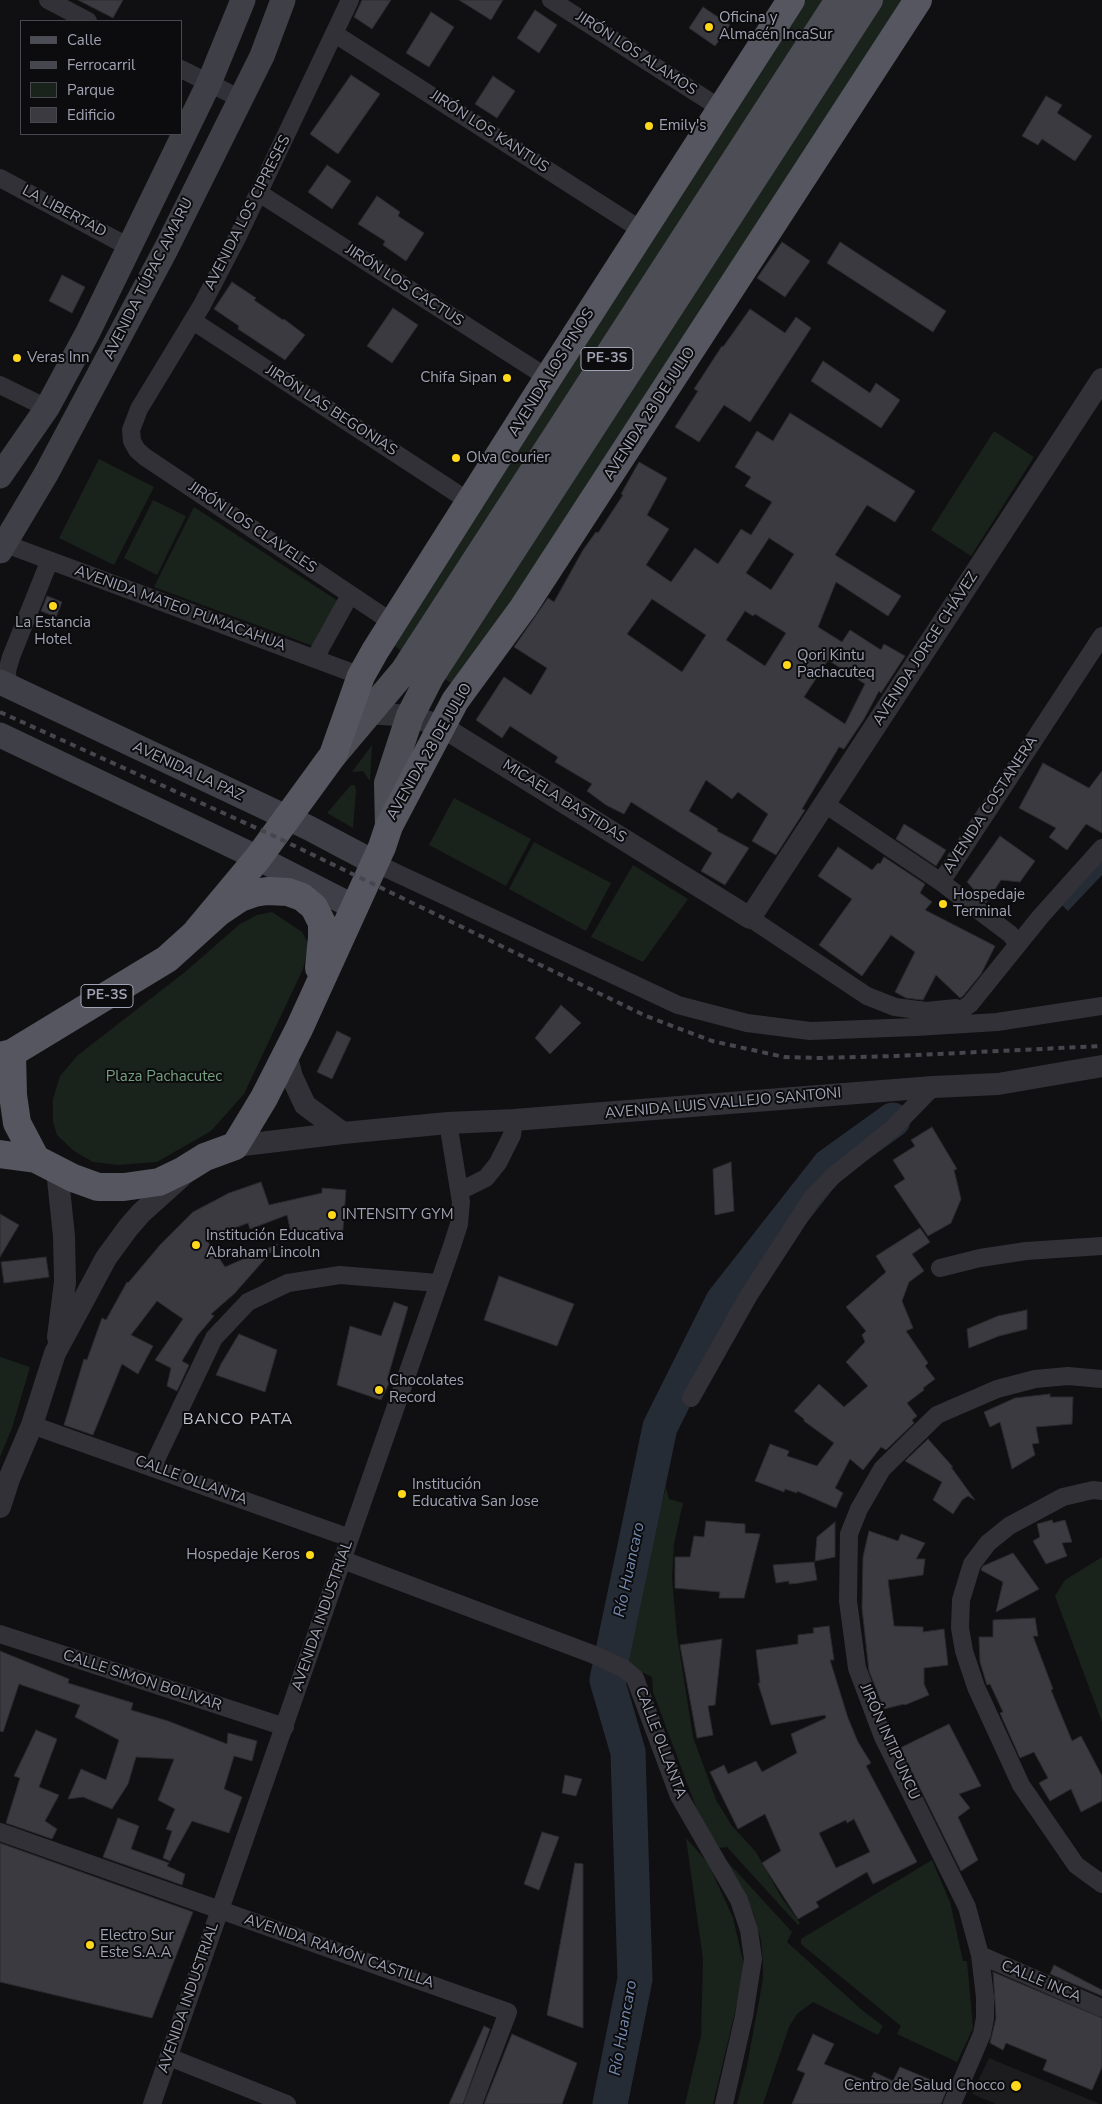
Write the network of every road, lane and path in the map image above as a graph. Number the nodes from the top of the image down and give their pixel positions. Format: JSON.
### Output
{"nodes":[{"id":1,"x":48,"y":0,"type":"edge"},
{"id":2,"x":243,"y":0,"type":"edge"},
{"id":3,"x":283,"y":0,"type":"edge"},
{"id":4,"x":350,"y":0,"type":"edge"},
{"id":5,"x":551,"y":0,"type":"edge"},
{"id":6,"x":791,"y":0,"type":"edge"},
{"id":7,"x":839,"y":0,"type":"edge"},
{"id":8,"x":869,"y":0,"type":"edge"},
{"id":9,"x":918,"y":0,"type":"edge"},
{"id":10,"x":86,"y":20,"type":"edge"},
{"id":11,"x":335,"y":34,"type":"junction"},
{"id":12,"x":182,"y":70,"type":"edge"},
{"id":13,"x":208,"y":83,"type":"junction"},
{"id":14,"x":241,"y":99,"type":"junction"},
{"id":15,"x":720,"y":108,"type":"junction"},
{"id":16,"x":0,"y":178,"type":"edge"},
{"id":17,"x":259,"y":193,"type":"junction"},
{"id":18,"x":643,"y":231,"type":"junction"},
{"id":19,"x":129,"y":247,"type":"junction"},
{"id":20,"x":193,"y":320,"type":"junction"},
{"id":21,"x":548,"y":378,"type":"junction"},
{"id":22,"x":1102,"y":379,"type":"edge"},
{"id":23,"x":0,"y":385,"type":"edge"},
{"id":24,"x":47,"y":408,"type":"junction"},
{"id":25,"x":134,"y":420,"type":"joint"},
{"id":26,"x":0,"y":476,"type":"edge"},
{"id":27,"x":470,"y":502,"type":"junction"},
{"id":28,"x":2,"y":546,"type":"edge"},
{"id":29,"x":49,"y":562,"type":"junction"},
{"id":30,"x":350,"y":595,"type":"junction"},
{"id":31,"x":394,"y":623,"type":"junction"},
{"id":32,"x":1102,"y":636,"type":"edge"},
{"id":33,"x":315,"y":658,"type":"junction"},
{"id":34,"x":361,"y":676,"type":"junction"},
{"id":35,"x":4,"y":684,"type":"edge"},
{"id":36,"x":368,"y":713,"type":"junction"},
{"id":37,"x":410,"y":716,"type":"junction"},
{"id":38,"x":441,"y":726,"type":"junction"},
{"id":39,"x":0,"y":735,"type":"edge"},
{"id":40,"x":333,"y":755,"type":"junction"},
{"id":41,"x":825,"y":804,"type":"junction"},
{"id":42,"x":287,"y":818,"type":"junction"},
{"id":43,"x":388,"y":826,"type":"junction"},
{"id":44,"x":1102,"y":848,"type":"edge"},
{"id":45,"x":258,"y":858,"type":"junction"},
{"id":46,"x":375,"y":863,"type":"junction"},
{"id":47,"x":941,"y":882,"type":"junction"},
{"id":48,"x":354,"y":906,"type":"junction"},
{"id":49,"x":750,"y":918,"type":"junction"},
{"id":50,"x":197,"y":931,"type":"junction"},
{"id":51,"x":1018,"y":944,"type":"junction"},
{"id":52,"x":970,"y":1004,"type":"junction"},
{"id":53,"x":1102,"y":1006,"type":"edge"},
{"id":54,"x":926,"y":1026,"type":"junction"},
{"id":55,"x":299,"y":1029,"type":"junction"},
{"id":56,"x":4,"y":1051,"type":"edge"},
{"id":57,"x":286,"y":1054,"type":"junction"},
{"id":58,"x":1102,"y":1066,"type":"edge"},
{"id":59,"x":933,"y":1087,"type":"junction"},
{"id":60,"x":514,"y":1120,"type":"junction"},
{"id":61,"x":448,"y":1123,"type":"junction"},
{"id":62,"x":342,"y":1133,"type":"junction"},
{"id":63,"x":235,"y":1146,"type":"junction"},
{"id":64,"x":0,"y":1154,"type":"edge"},
{"id":65,"x":205,"y":1157,"type":"junction"},
{"id":66,"x":47,"y":1165,"type":"junction"},
{"id":67,"x":460,"y":1191,"type":"junction"},
{"id":68,"x":1102,"y":1246,"type":"edge"},
{"id":69,"x":940,"y":1268,"type":"dead end"},
{"id":70,"x":438,"y":1283,"type":"junction"},
{"id":71,"x":55,"y":1353,"type":"junction"},
{"id":72,"x":1102,"y":1378,"type":"edge"},
{"id":73,"x":692,"y":1398,"type":"dead end"},
{"id":74,"x":32,"y":1425,"type":"junction"},
{"id":75,"x":152,"y":1468,"type":"junction"},
{"id":76,"x":5,"y":1477,"type":"edge"},
{"id":77,"x":1102,"y":1491,"type":"edge"},
{"id":78,"x":0,"y":1507,"type":"edge"},
{"id":79,"x":350,"y":1538,"type":"junction"},
{"id":80,"x":343,"y":1560,"type":"junction"},
{"id":81,"x":0,"y":1634,"type":"edge"},
{"id":82,"x":285,"y":1727,"type":"junction"},
{"id":83,"x":0,"y":1832,"type":"edge"},
{"id":84,"x":1102,"y":1884,"type":"edge"},
{"id":85,"x":219,"y":1910,"type":"junction"},
{"id":86,"x":980,"y":1955,"type":"junction"},
{"id":87,"x":1102,"y":2008,"type":"edge"},
{"id":88,"x":169,"y":2057,"type":"junction"},
{"id":89,"x":956,"y":2103,"type":"edge"},
{"id":90,"x":152,"y":2104,"type":"edge"},
{"id":91,"x":287,"y":2104,"type":"edge"},
{"id":92,"x":473,"y":2104,"type":"edge"},
{"id":93,"x":724,"y":2104,"type":"edge"}],
"edges":[{"from":1,"to":10,"type":"street"},
{"from":2,"to":13,"type":"main road","name":"AVENIDA TÚPAC AMARU"},
{"from":3,"to":14,"type":"main road","name":"AVENIDA TÚPAC AMARU"},
{"from":4,"to":11,"type":"street","name":"AVENIDA LOS CIPRESES"},
{"from":5,"to":15,"type":"street","name":"JIRÓN LOS ALAMOS"},
{"from":6,"to":15,"type":"highway","name":"AVENIDA LOS PINOS"},
{"from":7,"to":36,"type":"main road","number":"PE-3S"},
{"from":8,"to":37,"type":"main road","name":"AVENIDA 28 DE JULIO","number":"PE-3S"},
{"from":9,"to":38,"type":"highway","name":"AVENIDA 28 DE JULIO"},
{"from":11,"to":17,"type":"street","name":"AVENIDA LOS CIPRESES"},
{"from":11,"to":18,"type":"street","name":"JIRÓN LOS KANTUS"},
{"from":12,"to":13,"type":"street"},
{"from":13,"to":14,"type":"street"},
{"from":13,"to":19,"type":"main road","name":"AVENIDA TÚPAC AMARU"},
{"from":14,"to":28,"type":"main road","name":"AVENIDA TÚPAC AMARU"},
{"from":15,"to":18,"type":"highway","name":"AVENIDA LOS PINOS"},
{"from":16,"to":19,"type":"street","name":"LA LIBERTAD"},
{"from":17,"to":20,"type":"street","name":"AVENIDA LOS CIPRESES"},
{"from":17,"to":21,"type":"street","name":"JIRÓN LOS CACTUS"},
{"from":18,"to":21,"type":"highway","name":"AVENIDA LOS PINOS"},
{"from":19,"to":24,"type":"main road","name":"AVENIDA TÚPAC AMARU"},
{"from":20,"to":25,"type":"street","name":"AVENIDA LOS CIPRESES"},
{"from":20,"to":27,"type":"street","name":"JIRÓN LAS BEGONIAS"},
{"from":21,"to":27,"type":"highway","name":"AVENIDA LOS PINOS"},
{"from":22,"to":41,"type":"street","name":"AVENIDA JORGE CHÁVEZ"},
{"from":23,"to":24,"type":"street"},
{"from":24,"to":26,"type":"main road","name":"AVENIDA TÚPAC AMARU"},
{"from":25,"to":30,"type":"street","name":"JIRÓN LOS CLAVELES"},
{"from":27,"to":31,"type":"highway","name":"AVENIDA LOS PINOS"},
{"from":28,"to":29,"type":"street","name":"AVENIDA MATEO PUMACAHUA"},
{"from":29,"to":33,"type":"street","name":"AVENIDA MATEO PUMACAHUA"},
{"from":29,"to":35,"type":"street"},
{"from":30,"to":31,"type":"street","name":"JIRÓN LOS CLAVELES"},
{"from":30,"to":33,"type":"street"},
{"from":31,"to":34,"type":"highway","name":"AVENIDA LOS PINOS"},
{"from":32,"to":47,"type":"street","name":"AVENIDA COSTANERA"},
{"from":33,"to":34,"type":"street","name":"AVENIDA MATEO PUMACAHUA"},
{"from":34,"to":40,"type":"highway","name":"AVENIDA LOS PINOS"},
{"from":35,"to":42,"type":"main road","name":"AVENIDA LA PAZ"},
{"from":36,"to":37,"type":"street","name":"MICAELA BASTIDAS"},
{"from":36,"to":40,"type":"main road","number":"PE-3S"},
{"from":37,"to":38,"type":"street","name":"MICAELA BASTIDAS"},
{"from":37,"to":43,"type":"main road","name":"AVENIDA 28 DE JULIO","number":"PE-3S"},
{"from":38,"to":43,"type":"highway","name":"AVENIDA 28 DE JULIO"},
{"from":38,"to":49,"type":"street","name":"MICAELA BASTIDAS"},
{"from":39,"to":45,"type":"main road"},
{"from":40,"to":42,"type":"highway","number":"PE-3S"},
{"from":41,"to":47,"type":"street","name":"AVENIDA COSTANERA"},
{"from":41,"to":49,"type":"street","name":"AVENIDA JORGE CHÁVEZ"},
{"from":42,"to":45,"type":"highway","number":"PE-3S"},
{"from":42,"to":46,"type":"main road","name":"AVENIDA LA PAZ"},
{"from":43,"to":46,"type":"highway","number":"PE-3S"},
{"from":44,"to":51,"type":"street"},
{"from":45,"to":48,"type":"main road"},
{"from":45,"to":50,"type":"highway","number":"PE-3S"},
{"from":46,"to":48,"type":"highway","number":"PE-3S"},
{"from":46,"to":54,"type":"street"},
{"from":47,"to":51,"type":"street"},
{"from":48,"to":55,"type":"highway","number":"PE-3S"},
{"from":49,"to":52,"type":"street"},
{"from":50,"to":55,"type":"highway"},
{"from":50,"to":56,"type":"highway","number":"PE-3S"},
{"from":51,"to":52,"type":"street"},
{"from":52,"to":54,"type":"street"},
{"from":53,"to":54,"type":"street"},
{"from":55,"to":57,"type":"highway","number":"PE-3S"},
{"from":56,"to":66,"type":"highway"},
{"from":57,"to":62,"type":"street"},
{"from":57,"to":63,"type":"highway","number":"PE-3S"},
{"from":58,"to":59,"type":"street","name":"AVENIDA LUIS VALLEJO SANTONI"},
{"from":59,"to":60,"type":"street","name":"AVENIDA LUIS VALLEJO SANTONI"},
{"from":59,"to":73,"type":"street"},
{"from":60,"to":61,"type":"street","name":"AVENIDA LUIS VALLEJO SANTONI"},
{"from":60,"to":67,"type":"street"},
{"from":61,"to":62,"type":"street","name":"AVENIDA LUIS VALLEJO SANTONI"},
{"from":61,"to":67,"type":"street","name":"AVENIDA INDUSTRIAL"},
{"from":62,"to":63,"type":"street","name":"AVENIDA LUIS VALLEJO SANTONI"},
{"from":63,"to":65,"type":"highway"},
{"from":64,"to":66,"type":"highway"},
{"from":65,"to":66,"type":"highway"},
{"from":65,"to":71,"type":"street"},
{"from":66,"to":71,"type":"street"},
{"from":67,"to":70,"type":"street","name":"AVENIDA INDUSTRIAL"},
{"from":68,"to":69,"type":"street"},
{"from":70,"to":75,"type":"street"},
{"from":70,"to":79,"type":"street","name":"AVENIDA INDUSTRIAL"},
{"from":71,"to":74,"type":"street"},
{"from":72,"to":86,"type":"street","name":"JIRÓN INTIPUNCU"},
{"from":74,"to":75,"type":"street","name":"CALLE OLLANTA"},
{"from":74,"to":76,"type":"street"},
{"from":75,"to":79,"type":"street","name":"CALLE OLLANTA"},
{"from":76,"to":78,"type":"street"},
{"from":77,"to":84,"type":"street"},
{"from":79,"to":80,"type":"street","name":"AVENIDA INDUSTRIAL"},
{"from":80,"to":82,"type":"street","name":"AVENIDA INDUSTRIAL"},
{"from":80,"to":93,"type":"street","name":"CALLE OLLANTA"},
{"from":81,"to":82,"type":"street","name":"CALLE SIMON BOLIVAR"},
{"from":82,"to":85,"type":"street","name":"AVENIDA INDUSTRIAL"},
{"from":83,"to":85,"type":"street","name":"AVENIDA RAMÓN CASTILLA"},
{"from":85,"to":88,"type":"street","name":"AVENIDA INDUSTRIAL"},
{"from":85,"to":92,"type":"street","name":"AVENIDA RAMÓN CASTILLA"},
{"from":86,"to":87,"type":"street","name":"CALLE INCA"},
{"from":86,"to":89,"type":"street","name":"JIRÓN INTIPUNCU"},
{"from":88,"to":90,"type":"street","name":"AVENIDA INDUSTRIAL"},
{"from":88,"to":91,"type":"street"}]}
